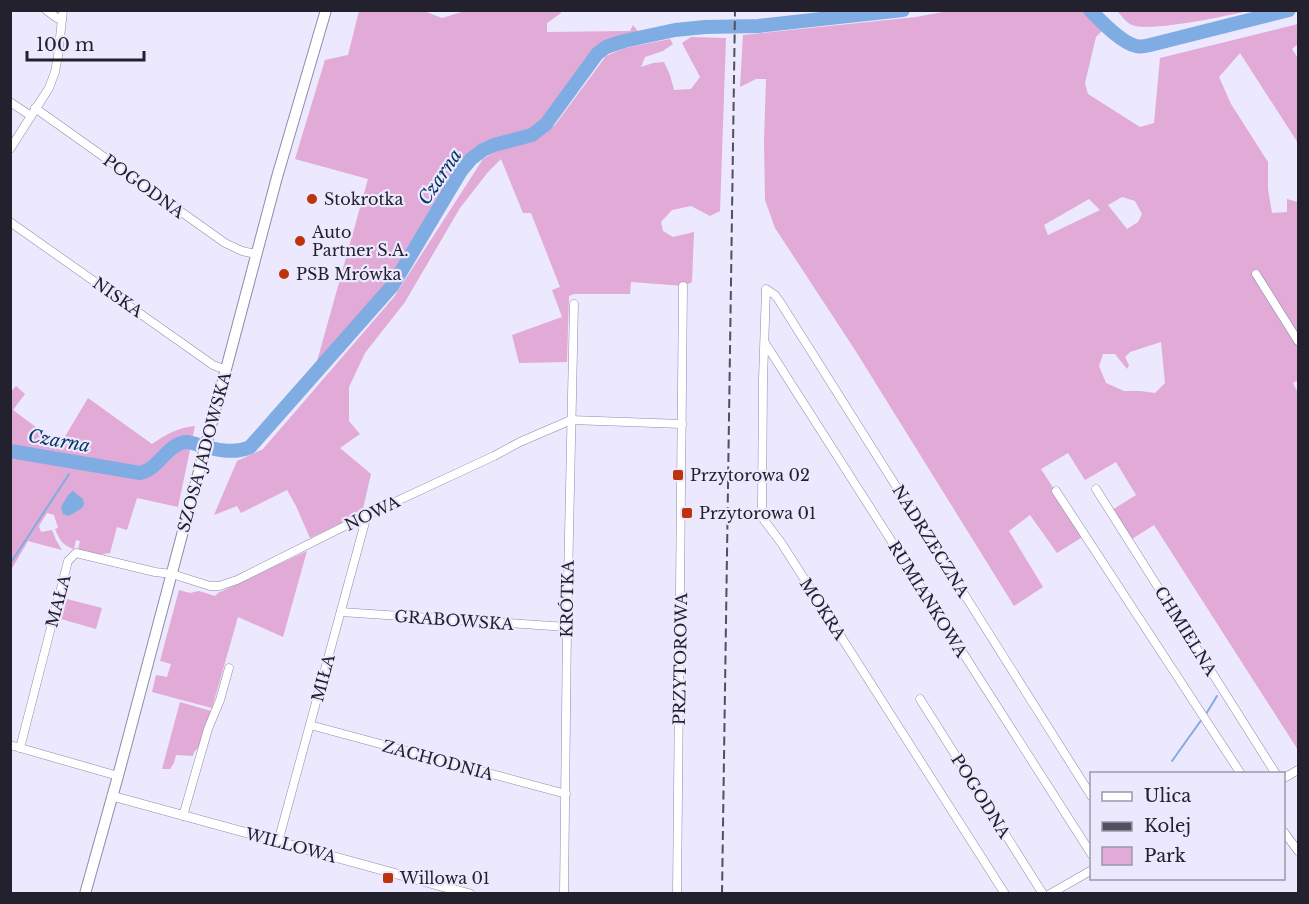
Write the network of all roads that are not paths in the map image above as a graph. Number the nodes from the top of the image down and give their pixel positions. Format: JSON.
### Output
{"nodes":[{"id":1,"x":45,"y":10,"type":"edge"},
{"id":2,"x":63,"y":10,"type":"edge"},
{"id":3,"x":326,"y":10,"type":"edge"},
{"id":4,"x":62,"y":20,"type":"junction"},
{"id":5,"x":10,"y":102,"type":"edge"},
{"id":6,"x":35,"y":108,"type":"junction"},
{"id":7,"x":31,"y":116,"type":"junction"},
{"id":8,"x":10,"y":149,"type":"edge"},
{"id":9,"x":10,"y":222,"type":"edge"},
{"id":10,"x":256,"y":254,"type":"junction"},
{"id":11,"x":1256,"y":274,"type":"dead end"},
{"id":12,"x":683,"y":286,"type":"dead end"},
{"id":13,"x":766,"y":289,"type":"joint"},
{"id":14,"x":574,"y":304,"type":"dead end"},
{"id":15,"x":1299,"y":341,"type":"edge"},
{"id":16,"x":764,"y":343,"type":"junction"},
{"id":17,"x":226,"y":370,"type":"junction"},
{"id":18,"x":571,"y":420,"type":"junction"},
{"id":19,"x":682,"y":424,"type":"junction"},
{"id":20,"x":1096,"y":489,"type":"dead end"},
{"id":21,"x":1056,"y":491,"type":"dead end"},
{"id":22,"x":367,"y":515,"type":"junction"},
{"id":23,"x":172,"y":574,"type":"junction"},
{"id":24,"x":341,"y":612,"type":"junction"},
{"id":25,"x":567,"y":627,"type":"junction"},
{"id":26,"x":229,"y":668,"type":"dead end"},
{"id":27,"x":920,"y":699,"type":"dead end"},
{"id":28,"x":310,"y":725,"type":"junction"},
{"id":29,"x":10,"y":746,"type":"edge"},
{"id":30,"x":20,"y":748,"type":"junction"},
{"id":31,"x":1299,"y":770,"type":"edge"},
{"id":32,"x":1240,"y":772,"type":"edge"},
{"id":33,"x":1275,"y":772,"type":"edge"},
{"id":34,"x":118,"y":776,"type":"junction"},
{"id":35,"x":1285,"y":777,"type":"edge"},
{"id":36,"x":566,"y":794,"type":"junction"},
{"id":37,"x":1090,"y":794,"type":"edge"},
{"id":38,"x":112,"y":796,"type":"junction"},
{"id":39,"x":183,"y":816,"type":"junction"},
{"id":40,"x":1285,"y":833,"type":"edge"},
{"id":41,"x":278,"y":842,"type":"junction"},
{"id":42,"x":1299,"y":851,"type":"edge"},
{"id":43,"x":1090,"y":852,"type":"edge"},
{"id":44,"x":1090,"y":871,"type":"edge"},
{"id":45,"x":85,"y":894,"type":"edge"},
{"id":46,"x":470,"y":894,"type":"edge"},
{"id":47,"x":564,"y":894,"type":"edge"},
{"id":48,"x":677,"y":894,"type":"edge"},
{"id":49,"x":1005,"y":894,"type":"edge"},
{"id":50,"x":1042,"y":894,"type":"edge"},
{"id":51,"x":1050,"y":894,"type":"edge"}],
"edges":[{"from":1,"to":4,"type":"street"},
{"from":2,"to":4,"type":"street"},
{"from":3,"to":10,"type":"main road","name":"SZOSA JADOWSKA"},
{"from":4,"to":6,"type":"street"},
{"from":5,"to":7,"type":"street"},
{"from":6,"to":7,"type":"street"},
{"from":6,"to":10,"type":"street","name":"POGODNA"},
{"from":7,"to":8,"type":"street"},
{"from":9,"to":17,"type":"street","name":"NISKA"},
{"from":10,"to":17,"type":"main road","name":"SZOSA JADOWSKA"},
{"from":11,"to":15,"type":"street"},
{"from":12,"to":19,"type":"street","name":"PRZYTOROWA"},
{"from":13,"to":16,"type":"street","name":"MOKRA"},
{"from":13,"to":37,"type":"street","name":"NADRZECZNA"},
{"from":14,"to":18,"type":"street","name":"KRÓTKA"},
{"from":16,"to":43,"type":"street","name":"RUMIANKOWA"},
{"from":16,"to":49,"type":"street","name":"MOKRA"},
{"from":17,"to":23,"type":"main road","name":"SZOSA JADOWSKA"},
{"from":18,"to":19,"type":"street"},
{"from":18,"to":22,"type":"street","name":"NOWA"},
{"from":18,"to":25,"type":"street","name":"KRÓTKA"},
{"from":19,"to":48,"type":"street","name":"PRZYTOROWA"},
{"from":20,"to":33,"type":"street","name":"CHMIELNA"},
{"from":21,"to":32,"type":"street"},
{"from":22,"to":23,"type":"street","name":"NOWA"},
{"from":22,"to":24,"type":"street","name":"MIŁA"},
{"from":23,"to":30,"type":"street","name":"MAŁA"},
{"from":23,"to":34,"type":"main road","name":"SZOSA JADOWSKA"},
{"from":24,"to":25,"type":"street","name":"GRABOWSKA"},
{"from":24,"to":28,"type":"street","name":"MIŁA"},
{"from":25,"to":36,"type":"street","name":"KRÓTKA"},
{"from":26,"to":39,"type":"street"},
{"from":27,"to":50,"type":"street","name":"POGODNA"},
{"from":28,"to":36,"type":"street","name":"ZACHODNIA"},
{"from":28,"to":41,"type":"street","name":"MIŁA"},
{"from":29,"to":30,"type":"street"},
{"from":30,"to":34,"type":"street"},
{"from":31,"to":35,"type":"street"},
{"from":34,"to":38,"type":"main road","name":"SZOSA JADOWSKA"},
{"from":36,"to":47,"type":"street","name":"KRÓTKA"},
{"from":38,"to":39,"type":"street","name":"WILLOWA"},
{"from":38,"to":45,"type":"main road","name":"SZOSA JADOWSKA"},
{"from":39,"to":41,"type":"street","name":"WILLOWA"},
{"from":40,"to":42,"type":"street"},
{"from":41,"to":46,"type":"street","name":"WILLOWA"},
{"from":44,"to":51,"type":"street"}]}
